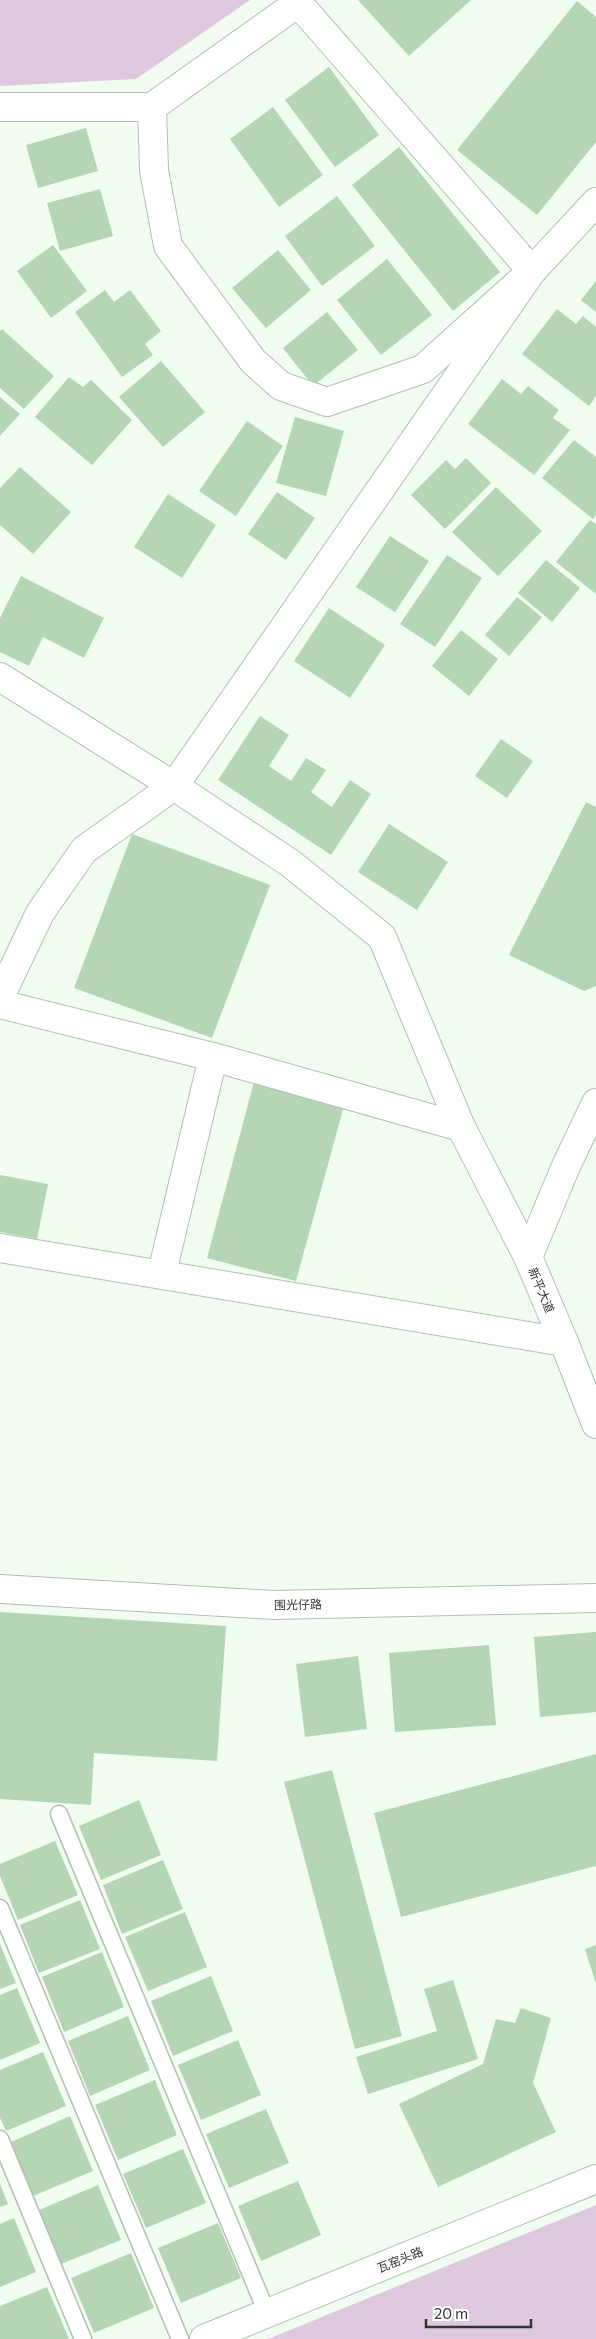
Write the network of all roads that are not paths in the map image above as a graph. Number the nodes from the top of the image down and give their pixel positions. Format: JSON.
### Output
{"nodes":[{"id":1,"x":296,"y":1,"type":"edge"},
{"id":2,"x":0,"y":107,"type":"edge"},
{"id":3,"x":152,"y":107,"type":"junction"},
{"id":4,"x":596,"y":202,"type":"edge"},
{"id":5,"x":532,"y":271,"type":"junction"},
{"id":6,"x":0,"y":677,"type":"edge"},
{"id":7,"x":174,"y":786,"type":"junction"},
{"id":8,"x":0,"y":997,"type":"edge"},
{"id":9,"x":0,"y":1004,"type":"edge"},
{"id":10,"x":213,"y":1057,"type":"junction"},
{"id":11,"x":596,"y":1104,"type":"edge"},
{"id":12,"x":461,"y":1127,"type":"junction"},
{"id":13,"x":0,"y":1248,"type":"edge"},
{"id":14,"x":528,"y":1257,"type":"junction"},
{"id":15,"x":162,"y":1273,"type":"junction"},
{"id":16,"x":564,"y":1342,"type":"junction"},
{"id":17,"x":596,"y":1424,"type":"edge"},
{"id":18,"x":0,"y":1588,"type":"edge"},
{"id":19,"x":596,"y":1598,"type":"edge"},
{"id":20,"x":58,"y":1814,"type":"dead end"},
{"id":21,"x":0,"y":1908,"type":"edge"},
{"id":22,"x":0,"y":2139,"type":"edge"},
{"id":23,"x":596,"y":2179,"type":"edge"},
{"id":24,"x":266,"y":2313,"type":"junction"},
{"id":25,"x":83,"y":2339,"type":"edge"},
{"id":26,"x":180,"y":2339,"type":"edge"},
{"id":27,"x":204,"y":2339,"type":"edge"}],
"edges":[{"from":1,"to":3,"type":"street"},
{"from":1,"to":5,"type":"street"},
{"from":2,"to":3,"type":"street"},
{"from":3,"to":5,"type":"street"},
{"from":4,"to":5,"type":"street"},
{"from":5,"to":7,"type":"street"},
{"from":6,"to":7,"type":"street"},
{"from":7,"to":8,"type":"street"},
{"from":7,"to":12,"type":"street"},
{"from":9,"to":10,"type":"street"},
{"from":10,"to":12,"type":"street"},
{"from":10,"to":15,"type":"street"},
{"from":11,"to":14,"type":"street","name":"新平大道"},
{"from":12,"to":14,"type":"street"},
{"from":13,"to":15,"type":"street"},
{"from":14,"to":16,"type":"street","name":"新平大道"},
{"from":15,"to":16,"type":"street"},
{"from":16,"to":17,"type":"street","name":"新平大道"},
{"from":18,"to":19,"type":"street","name":"围光仔路"},
{"from":20,"to":24,"type":"lane"},
{"from":21,"to":26,"type":"lane"},
{"from":22,"to":25,"type":"lane"},
{"from":23,"to":24,"type":"street","name":"瓦窑头路"},
{"from":24,"to":27,"type":"street","name":"瓦窑头路"}]}
